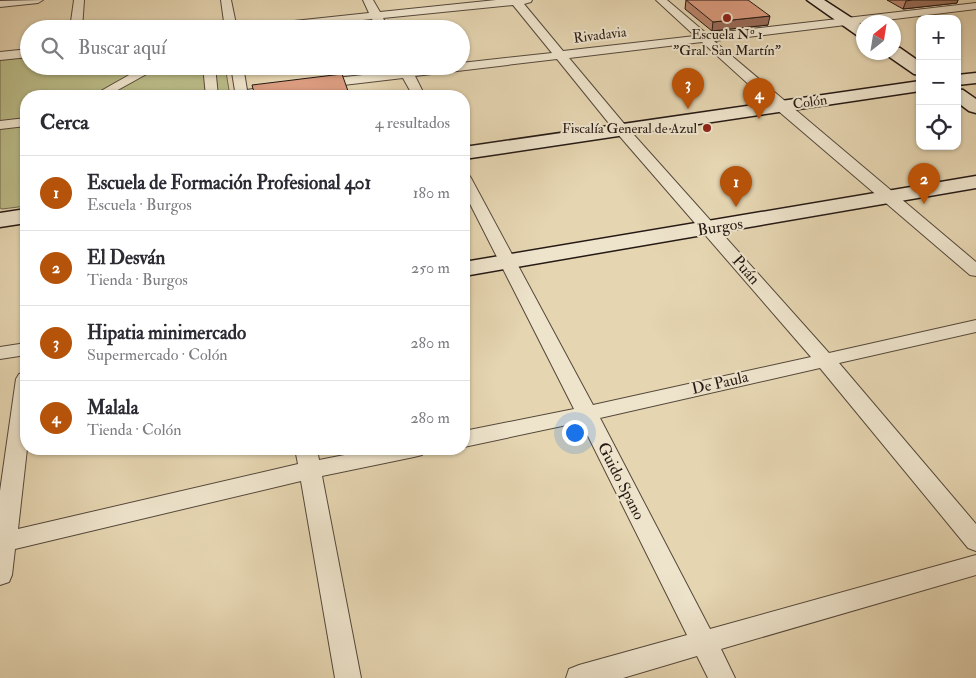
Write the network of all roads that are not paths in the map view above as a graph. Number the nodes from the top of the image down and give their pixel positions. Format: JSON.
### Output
{"nodes":[{"id":1,"x":38,"y":0,"type":"edge"},
{"id":2,"x":79,"y":0,"type":"edge"},
{"id":3,"x":226,"y":0,"type":"edge"},
{"id":4,"x":368,"y":0,"type":"edge"},
{"id":5,"x":519,"y":0,"type":"edge"},
{"id":6,"x":661,"y":0,"type":"edge"},
{"id":7,"x":814,"y":0,"type":"edge"},
{"id":8,"x":961,"y":0,"type":"edge"},
{"id":9,"x":0,"y":4,"type":"edge"},
{"id":10,"x":975,"y":7,"type":"edge"},
{"id":11,"x":375,"y":16,"type":"junction"},
{"id":12,"x":77,"y":20,"type":"edge"},
{"id":13,"x":229,"y":20,"type":"edge"},
{"id":14,"x":335,"y":20,"type":"edge"},
{"id":15,"x":377,"y":20,"type":"edge"},
{"id":16,"x":846,"y":21,"type":"junction"},
{"id":17,"x":856,"y":28,"type":"edge"},
{"id":18,"x":706,"y":38,"type":"junction"},
{"id":19,"x":20,"y":54,"type":"edge"},
{"id":20,"x":561,"y":54,"type":"junction"},
{"id":21,"x":0,"y":56,"type":"edge"},
{"id":22,"x":901,"y":57,"type":"edge"},
{"id":23,"x":20,"y":61,"type":"edge"},
{"id":24,"x":0,"y":63,"type":"edge"},
{"id":25,"x":470,"y":63,"type":"edge"},
{"id":26,"x":916,"y":67,"type":"edge"},
{"id":27,"x":138,"y":75,"type":"edge"},
{"id":28,"x":210,"y":75,"type":"edge"},
{"id":29,"x":239,"y":75,"type":"edge"},
{"id":30,"x":373,"y":75,"type":"edge"},
{"id":31,"x":408,"y":75,"type":"edge"},
{"id":32,"x":976,"y":78,"type":"edge"},
{"id":33,"x":961,"y":80,"type":"edge"},
{"id":34,"x":309,"y":85,"type":"edge"},
{"id":35,"x":916,"y":87,"type":"edge"},
{"id":36,"x":290,"y":88,"type":"edge"},
{"id":37,"x":109,"y":90,"type":"edge"},
{"id":38,"x":211,"y":90,"type":"edge"},
{"id":39,"x":241,"y":90,"type":"edge"},
{"id":40,"x":276,"y":90,"type":"edge"},
{"id":41,"x":416,"y":90,"type":"edge"},
{"id":42,"x":961,"y":97,"type":"edge"},
{"id":43,"x":781,"y":106,"type":"junction"},
{"id":44,"x":976,"y":106,"type":"edge"},
{"id":45,"x":20,"y":117,"type":"edge"},
{"id":46,"x":0,"y":120,"type":"edge"},
{"id":47,"x":20,"y":123,"type":"edge"},
{"id":48,"x":0,"y":125,"type":"edge"},
{"id":49,"x":621,"y":129,"type":"junction"},
{"id":50,"x":470,"y":152,"type":"edge"},
{"id":51,"x":976,"y":182,"type":"edge"},
{"id":52,"x":470,"y":189,"type":"edge"},
{"id":53,"x":889,"y":198,"type":"junction"},
{"id":54,"x":20,"y":212,"type":"edge"},
{"id":55,"x":0,"y":215,"type":"edge"},
{"id":56,"x":20,"y":217,"type":"edge"},
{"id":57,"x":0,"y":220,"type":"edge"},
{"id":58,"x":709,"y":228,"type":"junction"},
{"id":59,"x":509,"y":261,"type":"junction"},
{"id":60,"x":470,"y":268,"type":"edge"},
{"id":61,"x":976,"y":271,"type":"edge"},
{"id":62,"x":976,"y":326,"type":"edge"},
{"id":63,"x":20,"y":350,"type":"edge"},
{"id":64,"x":0,"y":353,"type":"edge"},
{"id":65,"x":824,"y":359,"type":"junction"},
{"id":66,"x":586,"y":414,"type":"junction"},
{"id":67,"x":20,"y":421,"type":"edge"},
{"id":68,"x":470,"y":438,"type":"edge"},
{"id":69,"x":350,"y":455,"type":"edge"},
{"id":70,"x":308,"y":459,"type":"edge"},
{"id":71,"x":976,"y":541,"type":"edge"},
{"id":72,"x":2,"y":543,"type":"edge"},
{"id":73,"x":976,"y":565,"type":"edge"},
{"id":74,"x":0,"y":575,"type":"edge"},
{"id":75,"x":703,"y":643,"type":"junction"},
{"id":76,"x":348,"y":678,"type":"edge"},
{"id":77,"x":579,"y":678,"type":"edge"},
{"id":78,"x":722,"y":678,"type":"edge"}],
"edges":[{"from":1,"to":9,"type":"street"},
{"from":2,"to":12,"type":"street"},
{"from":3,"to":13,"type":"street"},
{"from":4,"to":11,"type":"street"},
{"from":5,"to":11,"type":"street"},
{"from":5,"to":20,"type":"street","name":"Puán"},
{"from":6,"to":18,"type":"street"},
{"from":7,"to":16,"type":"main road"},
{"from":8,"to":10,"type":"street"},
{"from":10,"to":16,"type":"street","name":"Rivadavia"},
{"from":11,"to":14,"type":"street"},
{"from":11,"to":15,"type":"street"},
{"from":16,"to":17,"type":"main road"},
{"from":16,"to":18,"type":"street","name":"Rivadavia"},
{"from":18,"to":20,"type":"street","name":"Rivadavia"},
{"from":18,"to":43,"type":"street"},
{"from":19,"to":21,"type":"street"},
{"from":20,"to":25,"type":"street","name":"Rivadavia"},
{"from":20,"to":49,"type":"street","name":"Puán"},
{"from":22,"to":26,"type":"main road"},
{"from":23,"to":24,"type":"street"},
{"from":27,"to":37,"type":"street"},
{"from":28,"to":38,"type":"street"},
{"from":29,"to":39,"type":"street"},
{"from":30,"to":34,"type":"street","name":"Rivadavia"},
{"from":31,"to":41,"type":"street"},
{"from":32,"to":33,"type":"main road"},
{"from":35,"to":43,"type":"main road","name":"Colón"},
{"from":36,"to":40,"type":"street"},
{"from":42,"to":44,"type":"main road"},
{"from":43,"to":49,"type":"main road","name":"Colón"},
{"from":43,"to":53,"type":"street"},
{"from":45,"to":46,"type":"street"},
{"from":47,"to":48,"type":"street"},
{"from":49,"to":50,"type":"main road","name":"Colón"},
{"from":49,"to":58,"type":"street","name":"Puán"},
{"from":51,"to":53,"type":"main road","name":"Burgos"},
{"from":52,"to":59,"type":"street","name":"Guido Spano"},
{"from":53,"to":58,"type":"main road","name":"Burgos"},
{"from":53,"to":61,"type":"street"},
{"from":54,"to":55,"type":"main road"},
{"from":56,"to":57,"type":"main road"},
{"from":58,"to":59,"type":"main road","name":"Burgos"},
{"from":58,"to":65,"type":"street","name":"Puán"},
{"from":59,"to":60,"type":"main road","name":"Burgos"},
{"from":59,"to":66,"type":"street","name":"Guido Spano"},
{"from":62,"to":65,"type":"street","name":"De Paula"},
{"from":63,"to":64,"type":"street"},
{"from":65,"to":66,"type":"street","name":"De Paula"},
{"from":65,"to":71,"type":"street","name":"Puán"},
{"from":66,"to":68,"type":"street","name":"De Paula"},
{"from":66,"to":75,"type":"street","name":"Guido Spano"},
{"from":67,"to":72,"type":"street"},
{"from":69,"to":70,"type":"street"},
{"from":70,"to":72,"type":"street"},
{"from":70,"to":76,"type":"street"},
{"from":72,"to":74,"type":"street"},
{"from":73,"to":75,"type":"street"},
{"from":75,"to":77,"type":"street"},
{"from":75,"to":78,"type":"street","name":"Guido Spano"}]}
